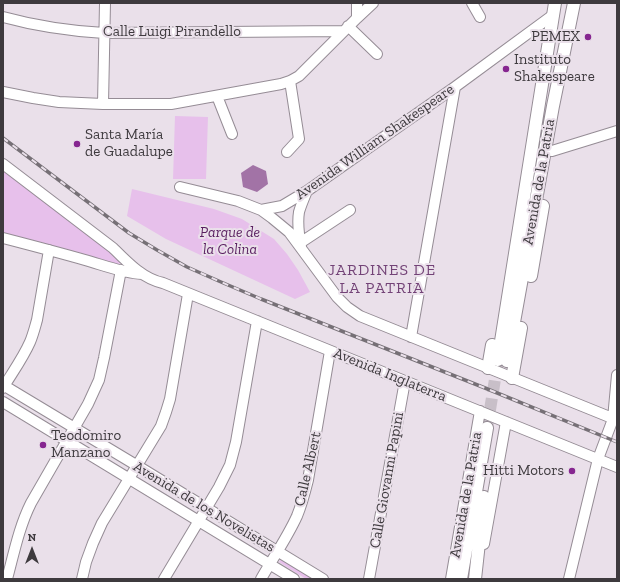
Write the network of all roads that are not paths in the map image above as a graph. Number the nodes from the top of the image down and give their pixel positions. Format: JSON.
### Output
{"nodes":[{"id":1,"x":105,"y":3,"type":"edge"},
{"id":2,"x":357,"y":3,"type":"edge"},
{"id":3,"x":373,"y":3,"type":"edge"},
{"id":4,"x":472,"y":3,"type":"edge"},
{"id":5,"x":555,"y":3,"type":"edge"},
{"id":6,"x":575,"y":3,"type":"edge"},
{"id":7,"x":553,"y":15,"type":"junction"},
{"id":8,"x":3,"y":17,"type":"edge"},
{"id":9,"x":480,"y":17,"type":"dead end"},
{"id":10,"x":357,"y":18,"type":"junction"},
{"id":11,"x":346,"y":29,"type":"junction"},
{"id":12,"x":104,"y":33,"type":"junction"},
{"id":13,"x":376,"y":54,"type":"dead end"},
{"id":14,"x":290,"y":81,"type":"junction"},
{"id":15,"x":455,"y":87,"type":"junction"},
{"id":16,"x":3,"y":92,"type":"edge"},
{"id":17,"x":540,"y":95,"type":"junction"},
{"id":18,"x":217,"y":96,"type":"junction"},
{"id":19,"x":555,"y":97,"type":"junction"},
{"id":20,"x":103,"y":104,"type":"junction"},
{"id":21,"x":617,"y":131,"type":"edge"},
{"id":22,"x":232,"y":134,"type":"dead end"},
{"id":23,"x":552,"y":151,"type":"junction"},
{"id":24,"x":287,"y":152,"type":"dead end"},
{"id":25,"x":3,"y":164,"type":"edge"},
{"id":26,"x":180,"y":187,"type":"dead end"},
{"id":27,"x":307,"y":191,"type":"junction"},
{"id":28,"x":293,"y":199,"type":"junction"},
{"id":29,"x":301,"y":205,"type":"junction"},
{"id":30,"x":261,"y":210,"type":"junction"},
{"id":31,"x":350,"y":210,"type":"dead end"},
{"id":32,"x":3,"y":238,"type":"edge"},
{"id":33,"x":300,"y":246,"type":"junction"},
{"id":34,"x":113,"y":248,"type":"junction"},
{"id":35,"x":49,"y":250,"type":"junction"},
{"id":36,"x":120,"y":270,"type":"junction"},
{"id":37,"x":143,"y":274,"type":"junction"},
{"id":38,"x":163,"y":283,"type":"junction"},
{"id":39,"x":188,"y":294,"type":"junction"},
{"id":40,"x":257,"y":321,"type":"junction"},
{"id":41,"x":412,"y":338,"type":"junction"},
{"id":42,"x":330,"y":351,"type":"junction"},
{"id":43,"x":488,"y":368,"type":"junction"},
{"id":44,"x":617,"y":375,"type":"edge"},
{"id":45,"x":512,"y":378,"type":"junction"},
{"id":46,"x":405,"y":381,"type":"junction"},
{"id":47,"x":3,"y":387,"type":"edge"},
{"id":48,"x":3,"y":402,"type":"edge"},
{"id":49,"x":480,"y":411,"type":"junction"},
{"id":50,"x":615,"y":420,"type":"edge"},
{"id":51,"x":506,"y":422,"type":"junction"},
{"id":52,"x":74,"y":428,"type":"junction"},
{"id":53,"x":491,"y":428,"type":"tunnel mouth"},
{"id":54,"x":67,"y":441,"type":"junction"},
{"id":55,"x":604,"y":445,"type":"junction"},
{"id":56,"x":598,"y":459,"type":"junction"},
{"id":57,"x":136,"y":465,"type":"junction"},
{"id":58,"x":617,"y":466,"type":"edge"},
{"id":59,"x":483,"y":473,"type":"junction"},
{"id":60,"x":129,"y":478,"type":"junction"},
{"id":61,"x":206,"y":508,"type":"junction"},
{"id":62,"x":199,"y":520,"type":"junction"},
{"id":63,"x":278,"y":552,"type":"junction"},
{"id":64,"x":270,"y":564,"type":"junction"},
{"id":65,"x":7,"y":579,"type":"edge"},
{"id":66,"x":82,"y":579,"type":"edge"},
{"id":67,"x":164,"y":579,"type":"edge"},
{"id":68,"x":261,"y":579,"type":"edge"},
{"id":69,"x":294,"y":579,"type":"edge"},
{"id":70,"x":323,"y":579,"type":"edge"},
{"id":71,"x":369,"y":579,"type":"edge"},
{"id":72,"x":451,"y":579,"type":"edge"},
{"id":73,"x":456,"y":579,"type":"edge"},
{"id":74,"x":462,"y":579,"type":"edge"},
{"id":75,"x":468,"y":579,"type":"edge"},
{"id":76,"x":474,"y":579,"type":"edge"},
{"id":77,"x":478,"y":579,"type":"edge"},
{"id":78,"x":569,"y":579,"type":"edge"}],
"edges":[{"from":1,"to":12,"type":"street"},
{"from":2,"to":10,"type":"street"},
{"from":3,"to":10,"type":"street"},
{"from":4,"to":9,"type":"street"},
{"from":5,"to":7,"type":"main road","name":"Avenida de la Patria"},
{"from":6,"to":19,"type":"main road","name":"Avenida de la Patria"},
{"from":7,"to":15,"type":"street","name":"Avenida William Shakespeare"},
{"from":7,"to":17,"type":"main road","name":"Avenida de la Patria"},
{"from":8,"to":12,"type":"street","name":"Calle Luigi Pirandello"},
{"from":10,"to":11,"type":"street"},
{"from":11,"to":12,"type":"street","name":"Calle Luigi Pirandello"},
{"from":11,"to":13,"type":"street"},
{"from":11,"to":14,"type":"street"},
{"from":12,"to":20,"type":"street"},
{"from":14,"to":18,"type":"street"},
{"from":14,"to":24,"type":"street"},
{"from":15,"to":27,"type":"street","name":"Avenida William Shakespeare"},
{"from":15,"to":41,"type":"street"},
{"from":16,"to":20,"type":"street"},
{"from":17,"to":19,"type":"main road","name":"Avenida de la Patria"},
{"from":17,"to":43,"type":"main road"},
{"from":18,"to":20,"type":"street"},
{"from":18,"to":22,"type":"street"},
{"from":19,"to":23,"type":"main road"},
{"from":21,"to":23,"type":"street"},
{"from":23,"to":45,"type":"main road"},
{"from":25,"to":34,"type":"street","name":"Avenida Inglaterra"},
{"from":26,"to":30,"type":"street"},
{"from":27,"to":28,"type":"street","name":"Avenida William Shakespeare"},
{"from":27,"to":29,"type":"street"},
{"from":28,"to":29,"type":"street"},
{"from":28,"to":30,"type":"street","name":"Avenida William Shakespeare"},
{"from":29,"to":33,"type":"street"},
{"from":30,"to":33,"type":"street"},
{"from":31,"to":33,"type":"street"},
{"from":32,"to":35,"type":"street"},
{"from":33,"to":41,"type":"street"},
{"from":34,"to":37,"type":"street","name":"Avenida Inglaterra"},
{"from":34,"to":38,"type":"street","name":"Avenida Inglaterra"},
{"from":35,"to":36,"type":"street"},
{"from":35,"to":47,"type":"street"},
{"from":36,"to":37,"type":"street"},
{"from":36,"to":52,"type":"street"},
{"from":37,"to":38,"type":"street","name":"Avenida Inglaterra"},
{"from":38,"to":39,"type":"street","name":"Avenida Inglaterra"},
{"from":39,"to":40,"type":"street","name":"Avenida Inglaterra"},
{"from":39,"to":57,"type":"street"},
{"from":40,"to":42,"type":"street","name":"Avenida Inglaterra"},
{"from":40,"to":61,"type":"street"},
{"from":41,"to":43,"type":"street"},
{"from":42,"to":46,"type":"street","name":"Avenida Inglaterra"},
{"from":42,"to":63,"type":"street","name":"Calle Albert"},
{"from":43,"to":45,"type":"street"},
{"from":44,"to":50,"type":"street"},
{"from":45,"to":50,"type":"street"},
{"from":46,"to":49,"type":"street","name":"Avenida Inglaterra"},
{"from":46,"to":71,"type":"street","name":"Calle Giovanni Papini"},
{"from":47,"to":52,"type":"street","name":"Avenida de los Novelistas"},
{"from":48,"to":54,"type":"street","name":"Avenida de los Novelistas"},
{"from":49,"to":51,"type":"street","name":"Avenida Inglaterra"},
{"from":49,"to":72,"type":"street","name":"Avenida de la Patria"},
{"from":50,"to":55,"type":"street"},
{"from":51,"to":56,"type":"street","name":"Avenida Inglaterra"},
{"from":51,"to":77,"type":"street","name":"Avenida de la Patria"},
{"from":52,"to":54,"type":"street"},
{"from":52,"to":57,"type":"street","name":"Avenida de los Novelistas"},
{"from":53,"to":59,"type":"main road","name":"Avenida de la Patria"},
{"from":54,"to":60,"type":"street","name":"Avenida de los Novelistas"},
{"from":54,"to":65,"type":"street"},
{"from":55,"to":56,"type":"street"},
{"from":55,"to":58,"type":"street"},
{"from":56,"to":58,"type":"street","name":"Avenida Inglaterra"},
{"from":56,"to":78,"type":"street"},
{"from":57,"to":60,"type":"street"},
{"from":57,"to":61,"type":"street","name":"Avenida de los Novelistas"},
{"from":59,"to":73,"type":"main road"},
{"from":59,"to":74,"type":"main road","name":"Avenida de la Patria"},
{"from":59,"to":75,"type":"main road","name":"Avenida de la Patria"},
{"from":59,"to":76,"type":"main road"},
{"from":60,"to":62,"type":"street","name":"Avenida de los Novelistas"},
{"from":60,"to":66,"type":"street"},
{"from":61,"to":62,"type":"street"},
{"from":61,"to":63,"type":"street","name":"Avenida de los Novelistas"},
{"from":62,"to":64,"type":"street","name":"Avenida de los Novelistas"},
{"from":62,"to":67,"type":"street"},
{"from":63,"to":64,"type":"street","name":"Calle Albert"},
{"from":63,"to":70,"type":"street","name":"Avenida de los Novelistas"},
{"from":64,"to":68,"type":"street","name":"Calle Albert"},
{"from":64,"to":69,"type":"street","name":"Avenida de los Novelistas"}]}
